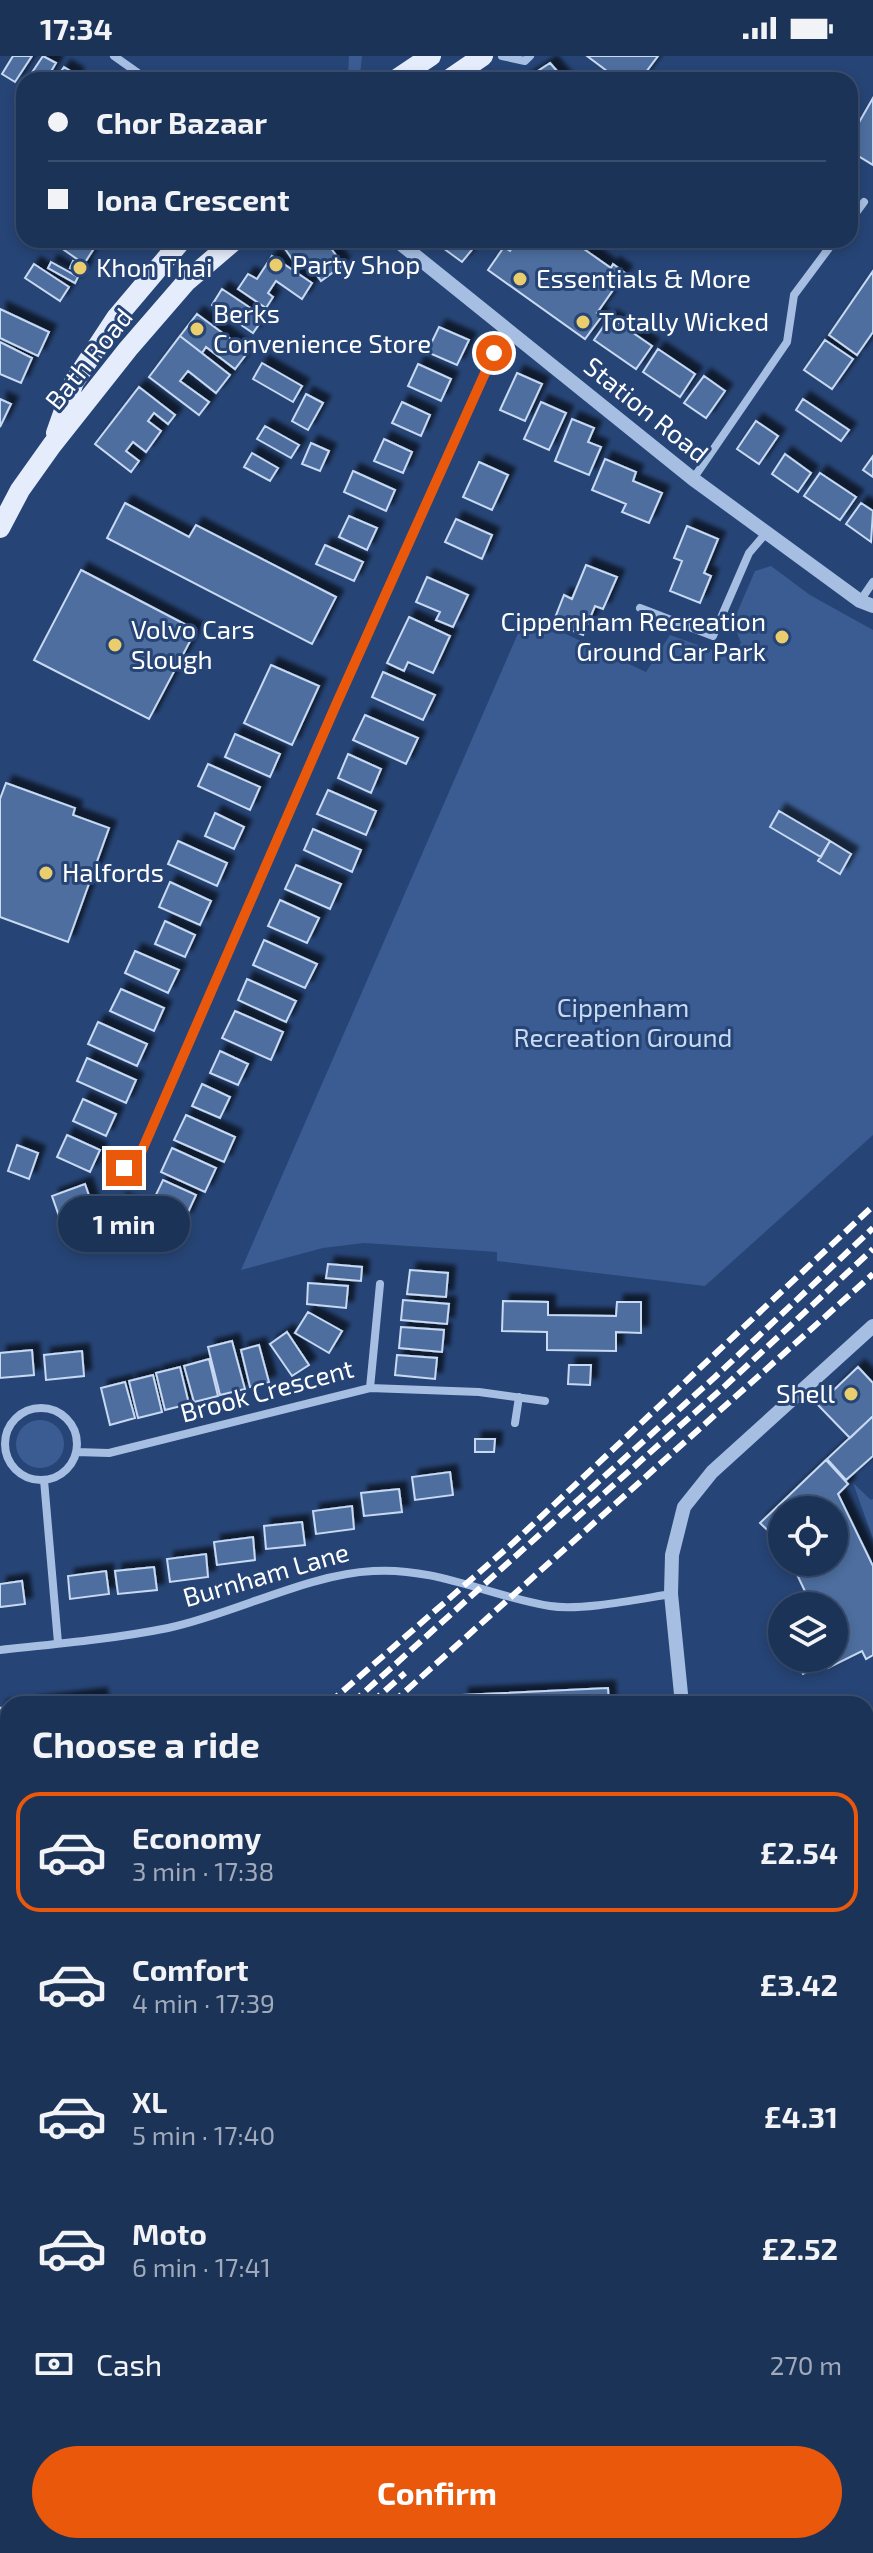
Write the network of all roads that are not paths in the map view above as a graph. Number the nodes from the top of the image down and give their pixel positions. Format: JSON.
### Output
{"nodes":[{"id":1,"x":114,"y":56,"type":"edge"},
{"id":2,"x":134,"y":56,"type":"edge"},
{"id":3,"x":431,"y":56,"type":"edge"},
{"id":4,"x":483,"y":56,"type":"edge"},
{"id":5,"x":502,"y":56,"type":"edge"},
{"id":6,"x":530,"y":56,"type":"edge"},
{"id":7,"x":126,"y":64,"type":"junction"},
{"id":8,"x":138,"y":72,"type":"edge"},
{"id":9,"x":407,"y":72,"type":"edge"},
{"id":10,"x":460,"y":72,"type":"edge"},
{"id":11,"x":864,"y":202,"type":"dead end"},
{"id":12,"x":858,"y":210,"type":"edge"},
{"id":13,"x":171,"y":248,"type":"edge"},
{"id":14,"x":226,"y":248,"type":"edge"},
{"id":15,"x":406,"y":248,"type":"edge"},
{"id":16,"x":829,"y":248,"type":"edge"},
{"id":17,"x":507,"y":327,"type":"junction"},
{"id":18,"x":52,"y":445,"type":"junction"},
{"id":19,"x":693,"y":479,"type":"junction"},
{"id":20,"x":0,"y":528,"type":"edge"},
{"id":21,"x":766,"y":533,"type":"junction"},
{"id":22,"x":873,"y":582,"type":"edge"},
{"id":23,"x":867,"y":604,"type":"edge"},
{"id":24,"x":640,"y":608,"type":"dead end"},
{"id":25,"x":132,"y":1171,"type":"dead end"},
{"id":26,"x":380,"y":1284,"type":"dead end"},
{"id":27,"x":873,"y":1326,"type":"edge"},
{"id":28,"x":370,"y":1388,"type":"junction"},
{"id":29,"x":519,"y":1397,"type":"junction"},
{"id":30,"x":545,"y":1401,"type":"dead end"},
{"id":31,"x":515,"y":1423,"type":"dead end"},
{"id":32,"x":76,"y":1452,"type":"junction"},
{"id":33,"x":44,"y":1480,"type":"junction"},
{"id":34,"x":671,"y":1594,"type":"junction"},
{"id":35,"x":58,"y":1643,"type":"junction"},
{"id":36,"x":0,"y":1650,"type":"edge"},
{"id":37,"x":681,"y":1696,"type":"edge"}],
"edges":[{"from":1,"to":7,"type":"street"},
{"from":2,"to":7,"type":"street"},
{"from":3,"to":9,"type":"main road"},
{"from":4,"to":10,"type":"main road"},
{"from":5,"to":6,"type":"street"},
{"from":7,"to":8,"type":"street"},
{"from":11,"to":12,"type":"street"},
{"from":13,"to":18,"type":"main road","name":"Bath Road"},
{"from":14,"to":18,"type":"main road","name":"Bath Road"},
{"from":15,"to":17,"type":"street","name":"Station Road"},
{"from":16,"to":19,"type":"street"},
{"from":17,"to":19,"type":"street","name":"Station Road"},
{"from":17,"to":25,"type":"street"},
{"from":18,"to":20,"type":"main road","name":"Bath Road"},
{"from":19,"to":21,"type":"street","name":"Station Road"},
{"from":21,"to":23,"type":"street","name":"Station Road"},
{"from":21,"to":24,"type":"street"},
{"from":22,"to":23,"type":"street"},
{"from":26,"to":28,"type":"street","name":"Brook Crescent"},
{"from":27,"to":34,"type":"street"},
{"from":28,"to":29,"type":"street"},
{"from":28,"to":32,"type":"street","name":"Brook Crescent"},
{"from":29,"to":30,"type":"street"},
{"from":29,"to":31,"type":"street"},
{"from":32,"to":33,"type":"street"},
{"from":32,"to":33,"type":"street"},
{"from":33,"to":35,"type":"street"},
{"from":34,"to":35,"type":"street","name":"Burnham Lane"},
{"from":34,"to":37,"type":"street"},
{"from":35,"to":36,"type":"street","name":"Burnham Lane"}]}
